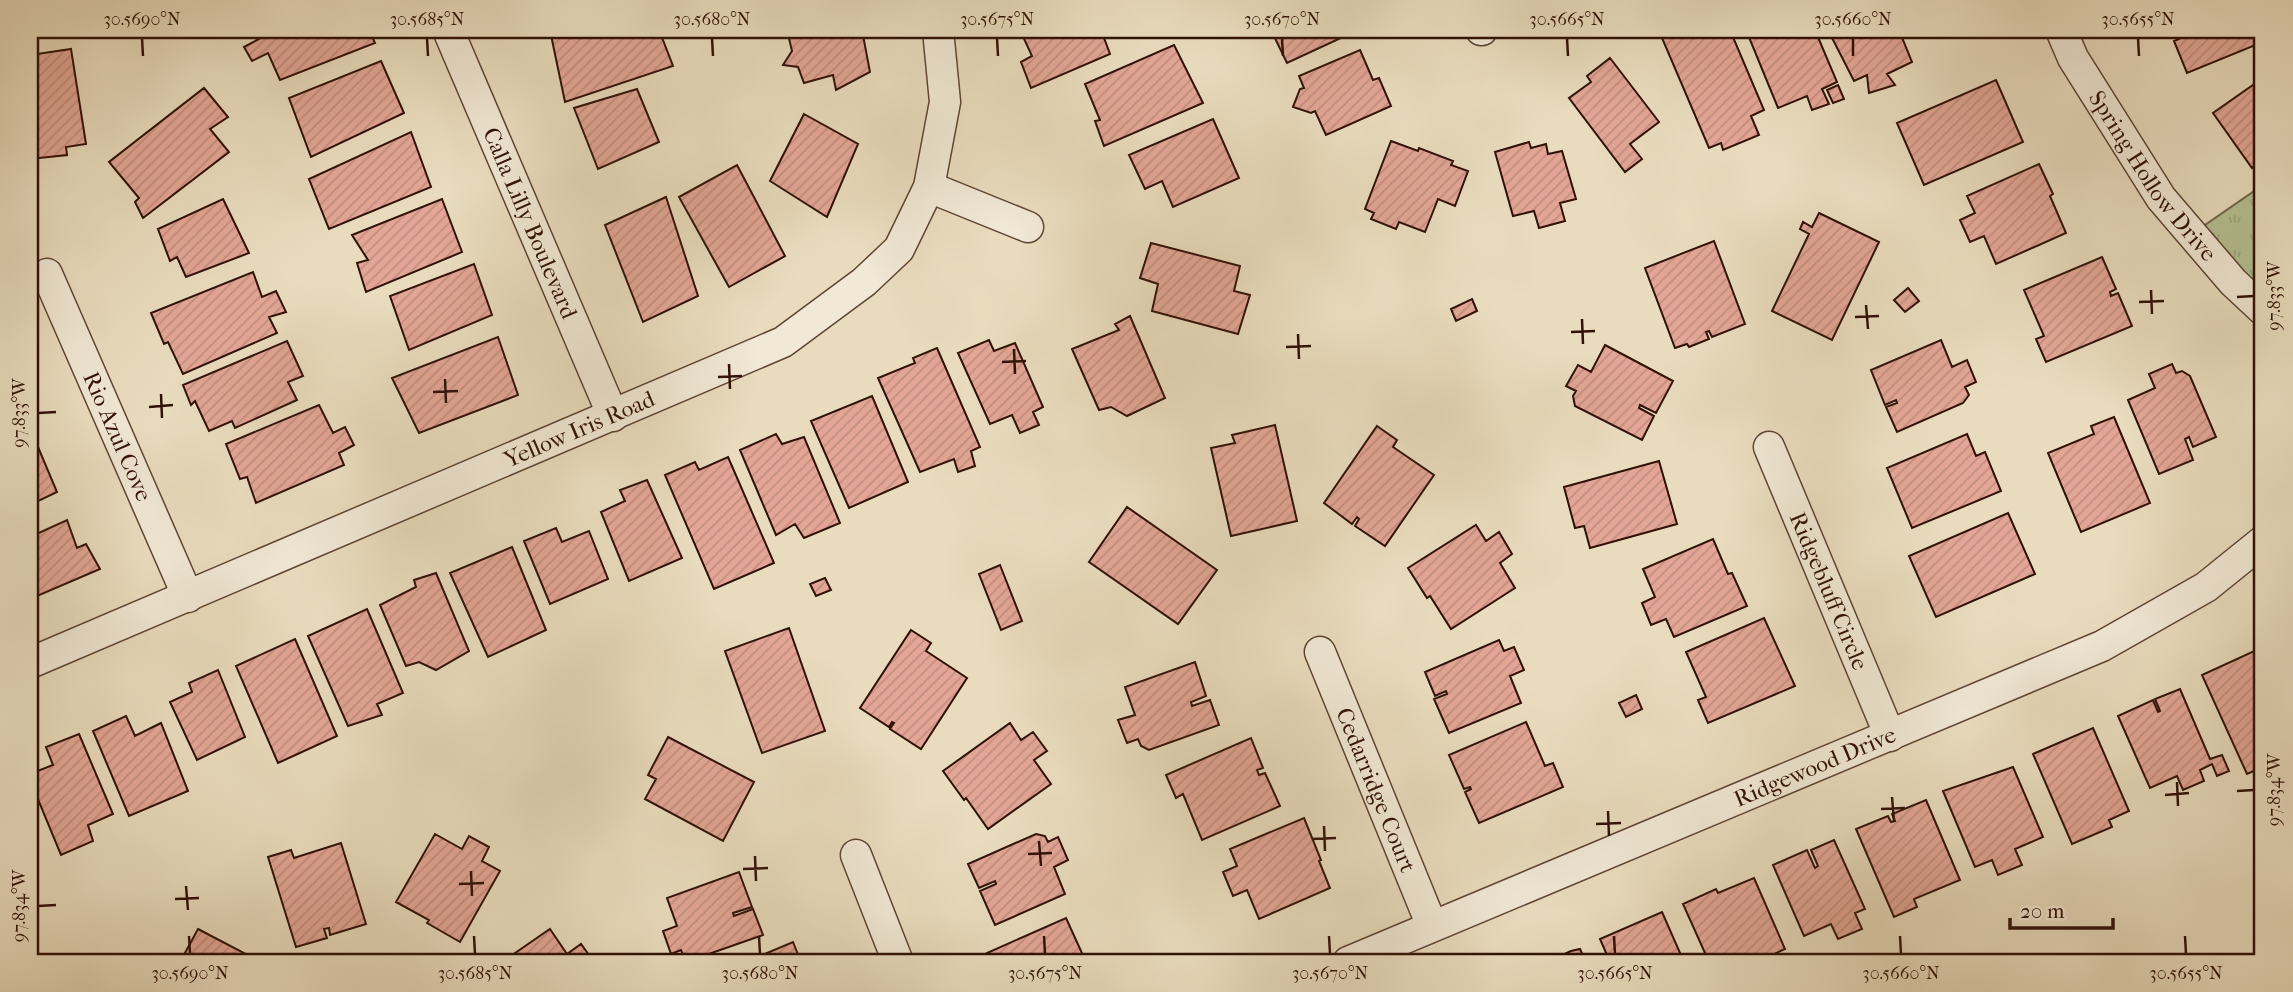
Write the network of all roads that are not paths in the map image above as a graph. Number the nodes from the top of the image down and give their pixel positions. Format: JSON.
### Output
{"nodes":[{"id":1,"x":448,"y":30,"type":"edge"},
{"id":2,"x":938,"y":30,"type":"edge"},
{"id":3,"x":2061,"y":30,"type":"edge"},
{"id":4,"x":929,"y":187,"type":"junction"},
{"id":5,"x":1028,"y":227,"type":"dead end"},
{"id":6,"x":47,"y":274,"type":"dead end"},
{"id":7,"x":2263,"y":310,"type":"edge"},
{"id":8,"x":613,"y":416,"type":"junction"},
{"id":9,"x":1769,"y":447,"type":"dead end"},
{"id":10,"x":2263,"y":541,"type":"edge"},
{"id":11,"x":188,"y":597,"type":"junction"},
{"id":12,"x":1320,"y":652,"type":"dead end"},
{"id":13,"x":30,"y":663,"type":"edge"},
{"id":14,"x":1890,"y":736,"type":"junction"},
{"id":15,"x":856,"y":855,"type":"dead end"},
{"id":16,"x":1432,"y":926,"type":"junction"},
{"id":17,"x":898,"y":962,"type":"edge"},
{"id":18,"x":1348,"y":962,"type":"edge"}],
"edges":[{"from":1,"to":8,"type":"street","name":"Calla Lilly Boulevard"},
{"from":2,"to":4,"type":"street","name":"Yellow Iris Road"},
{"from":3,"to":7,"type":"street","name":"Spring Hollow Drive"},
{"from":4,"to":5,"type":"street"},
{"from":4,"to":8,"type":"street","name":"Yellow Iris Road"},
{"from":6,"to":11,"type":"street","name":"Rio Azul Cove"},
{"from":8,"to":11,"type":"street","name":"Yellow Iris Road"},
{"from":9,"to":14,"type":"street","name":"Ridgebluff Circle"},
{"from":10,"to":14,"type":"street","name":"Ridgewood Drive"},
{"from":11,"to":13,"type":"street","name":"Yellow Iris Road"},
{"from":12,"to":16,"type":"street","name":"Cedarridge Court"},
{"from":14,"to":16,"type":"street","name":"Ridgewood Drive"},
{"from":15,"to":17,"type":"street"},
{"from":16,"to":18,"type":"street","name":"Ridgewood Drive"}]}
